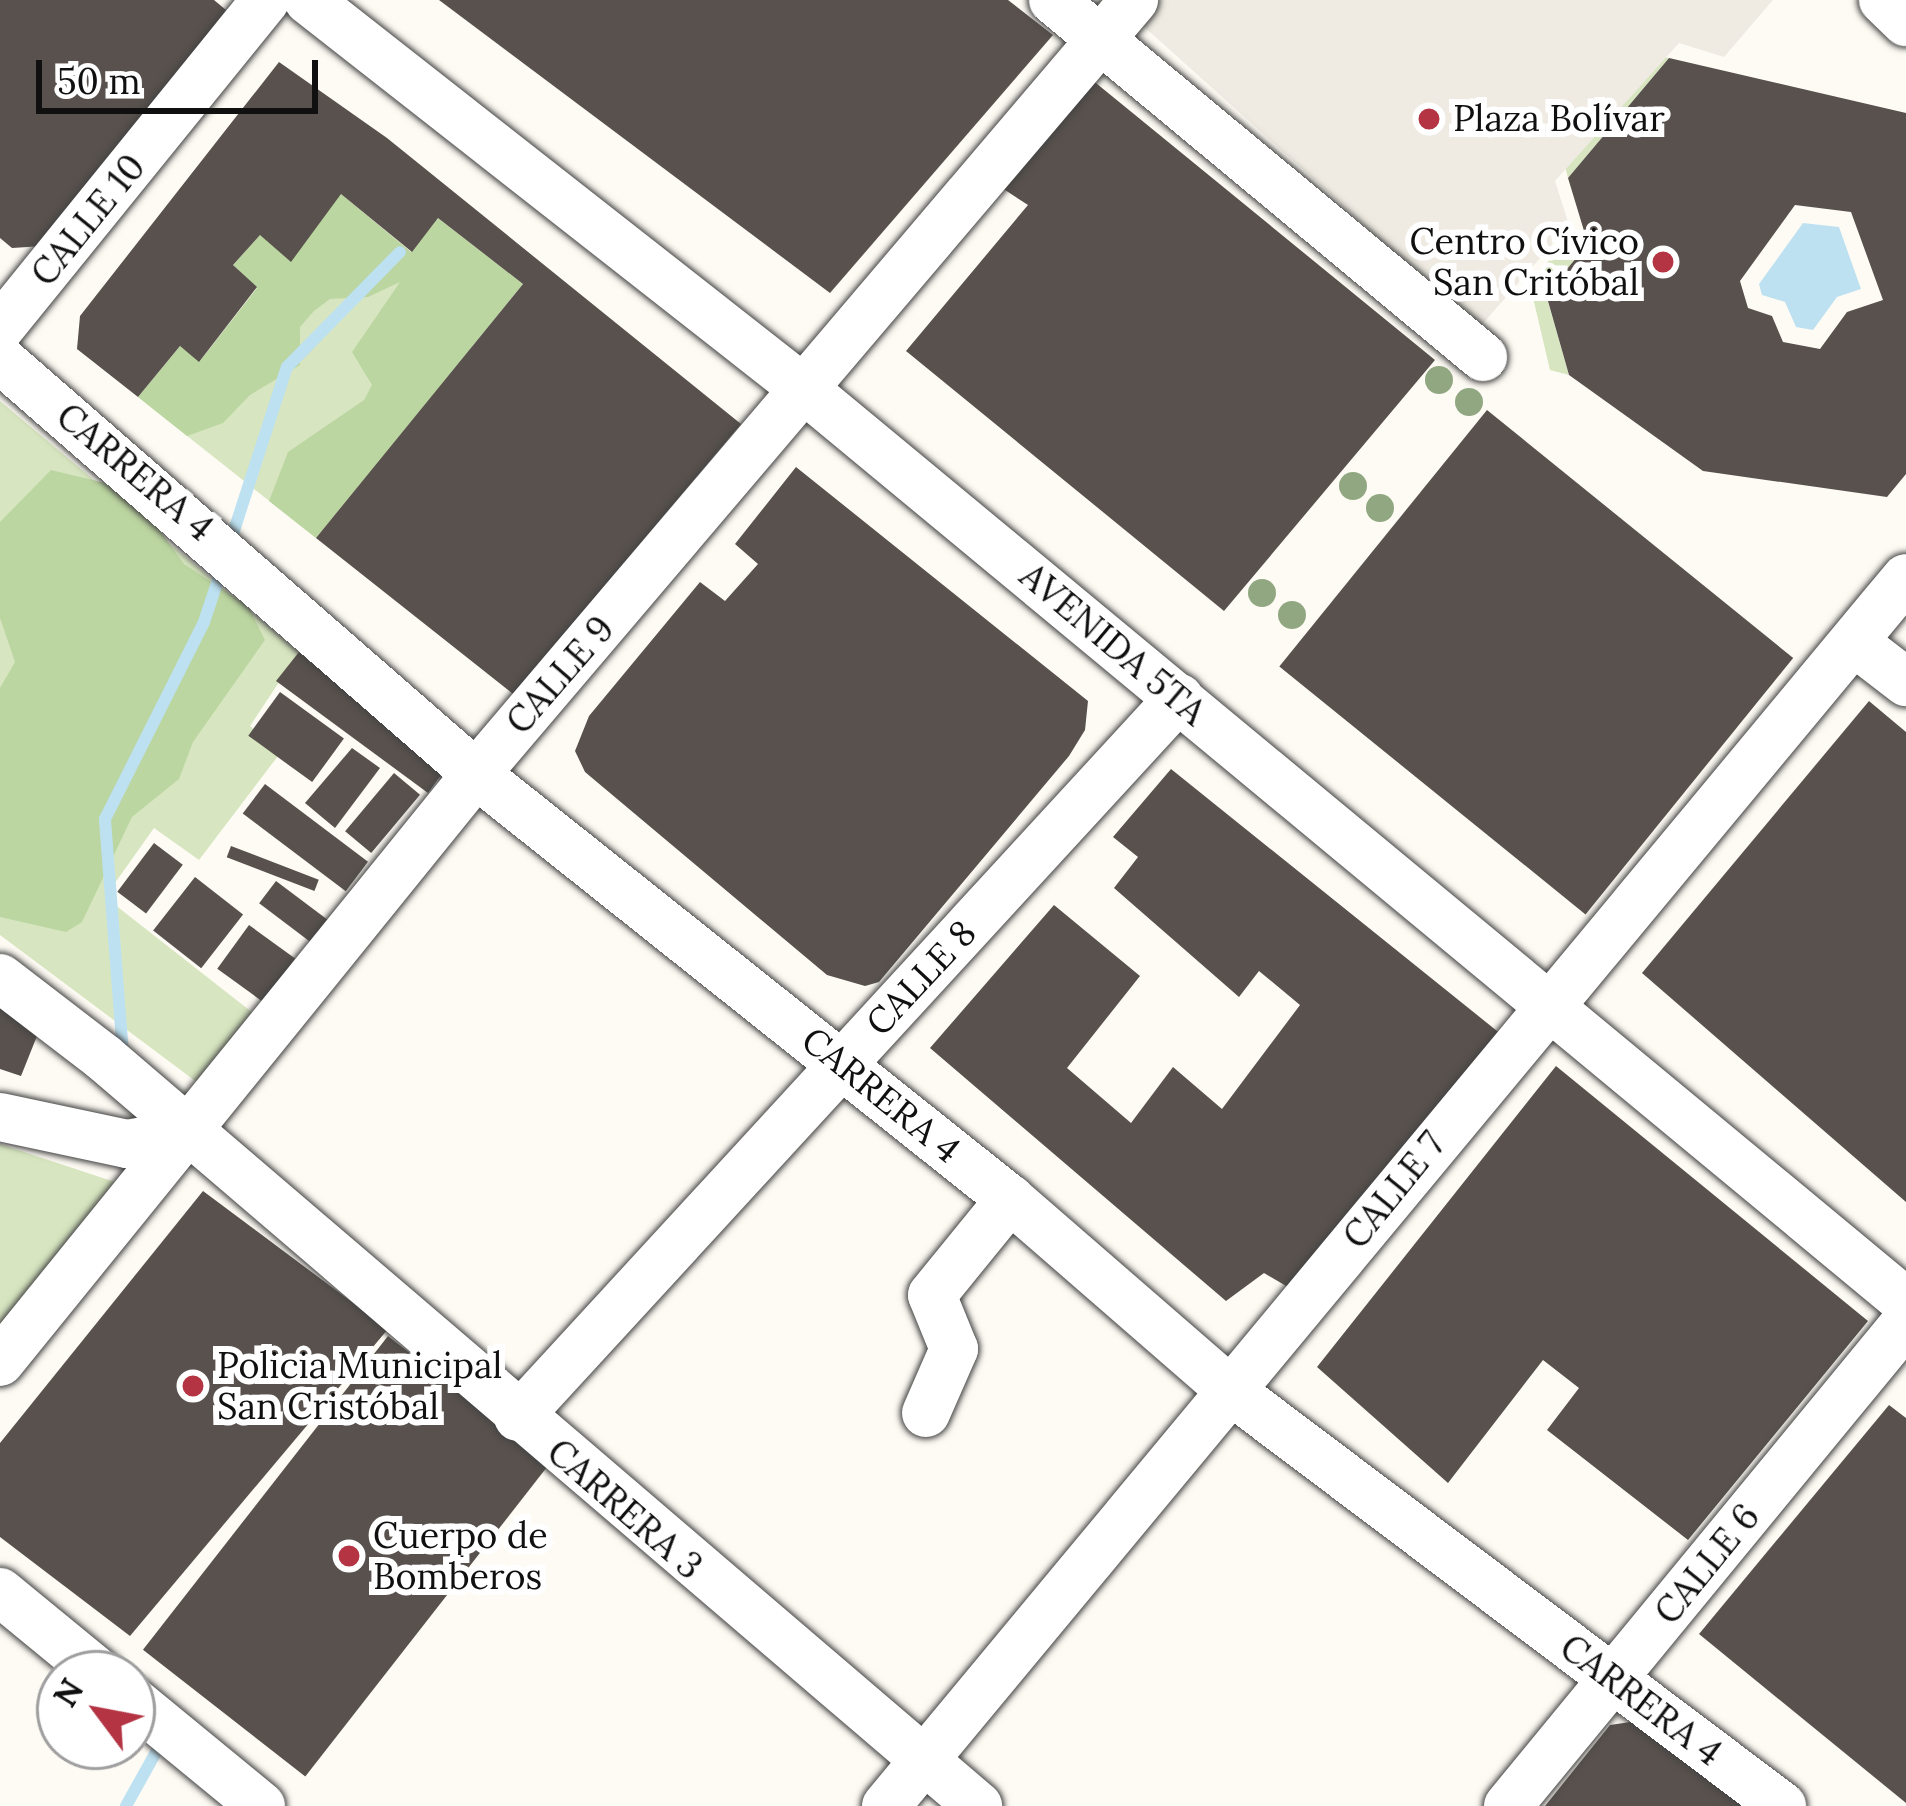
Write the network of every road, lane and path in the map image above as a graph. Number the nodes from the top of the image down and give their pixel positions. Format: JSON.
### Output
{"nodes":[{"id":1,"x":266,"y":0,"type":"edge"},
{"id":2,"x":308,"y":0,"type":"edge"},
{"id":3,"x":1053,"y":0,"type":"edge"},
{"id":4,"x":1134,"y":0,"type":"edge"},
{"id":5,"x":1883,"y":0,"type":"edge"},
{"id":6,"x":1906,"y":22,"type":"edge"},
{"id":7,"x":1101,"y":39,"type":"junction"},
{"id":8,"x":0,"y":328,"type":"edge"},
{"id":9,"x":1483,"y":357,"type":"dead end"},
{"id":10,"x":0,"y":359,"type":"edge"},
{"id":11,"x":804,"y":389,"type":"junction"},
{"id":12,"x":1906,"y":578,"type":"edge"},
{"id":13,"x":1854,"y":642,"type":"junction"},
{"id":14,"x":1906,"y":682,"type":"edge"},
{"id":15,"x":1179,"y":698,"type":"junction"},
{"id":16,"x":476,"y":774,"type":"junction"},
{"id":17,"x":0,"y":978,"type":"edge"},
{"id":18,"x":1548,"y":1003,"type":"junction"},
{"id":19,"x":842,"y":1064,"type":"junction"},
{"id":20,"x":0,"y":1117,"type":"edge"},
{"id":21,"x":186,"y":1133,"type":"junction"},
{"id":22,"x":1010,"y":1199,"type":"junction"},
{"id":23,"x":1906,"y":1302,"type":"edge"},
{"id":24,"x":1906,"y":1322,"type":"edge"},
{"id":25,"x":0,"y":1362,"type":"edge"},
{"id":26,"x":1231,"y":1391,"type":"junction"},
{"id":27,"x":926,"y":1413,"type":"dead end"},
{"id":28,"x":518,"y":1417,"type":"junction"},
{"id":29,"x":0,"y":1592,"type":"edge"},
{"id":30,"x":71,"y":1650,"type":"edge"},
{"id":31,"x":1612,"y":1679,"type":"junction"},
{"id":32,"x":156,"y":1720,"type":"edge"},
{"id":33,"x":920,"y":1764,"type":"junction"},
{"id":34,"x":261,"y":1806,"type":"edge"},
{"id":35,"x":886,"y":1806,"type":"edge"},
{"id":36,"x":978,"y":1806,"type":"edge"},
{"id":37,"x":1508,"y":1806,"type":"edge"},
{"id":38,"x":1782,"y":1806,"type":"edge"}],
"edges":[{"from":1,"to":8,"type":"street","name":"CALLE 10"},
{"from":2,"to":11,"type":"street","name":"AVENIDA 5TA"},
{"from":3,"to":7,"type":"street"},
{"from":4,"to":7,"type":"street","name":"CALLE 9"},
{"from":5,"to":6,"type":"street"},
{"from":7,"to":9,"type":"street"},
{"from":7,"to":11,"type":"street","name":"CALLE 9"},
{"from":10,"to":16,"type":"street","name":"CARRERA 4"},
{"from":11,"to":15,"type":"street","name":"AVENIDA 5TA"},
{"from":11,"to":16,"type":"street","name":"CALLE 9"},
{"from":12,"to":13,"type":"street","name":"CALLE 7"},
{"from":13,"to":14,"type":"street"},
{"from":13,"to":18,"type":"street","name":"CALLE 7"},
{"from":15,"to":18,"type":"street","name":"AVENIDA 5TA"},
{"from":15,"to":19,"type":"street","name":"CALLE 8"},
{"from":16,"to":19,"type":"street","name":"CARRERA 4"},
{"from":16,"to":21,"type":"street","name":"CALLE 9"},
{"from":17,"to":21,"type":"street","name":"CARRERA 3"},
{"from":18,"to":23,"type":"street","name":"AVENIDA 5TA"},
{"from":18,"to":26,"type":"street","name":"CALLE 7"},
{"from":19,"to":22,"type":"street","name":"CARRERA 4"},
{"from":19,"to":28,"type":"street","name":"CALLE 8"},
{"from":20,"to":21,"type":"street"},
{"from":21,"to":25,"type":"street","name":"CALLE 9"},
{"from":21,"to":28,"type":"street","name":"CARRERA 3"},
{"from":22,"to":26,"type":"street","name":"CARRERA 4"},
{"from":22,"to":27,"type":"street"},
{"from":24,"to":31,"type":"street","name":"CALLE 6"},
{"from":26,"to":31,"type":"street","name":"CARRERA 4"},
{"from":26,"to":33,"type":"street","name":"CALLE 7"},
{"from":28,"to":33,"type":"street","name":"CARRERA 3"},
{"from":29,"to":30,"type":"street"},
{"from":31,"to":37,"type":"street","name":"CALLE 6"},
{"from":31,"to":38,"type":"street","name":"CARRERA 4"},
{"from":32,"to":34,"type":"street"},
{"from":33,"to":35,"type":"street","name":"CALLE 7"},
{"from":33,"to":36,"type":"street","name":"CARRERA 3"}]}
